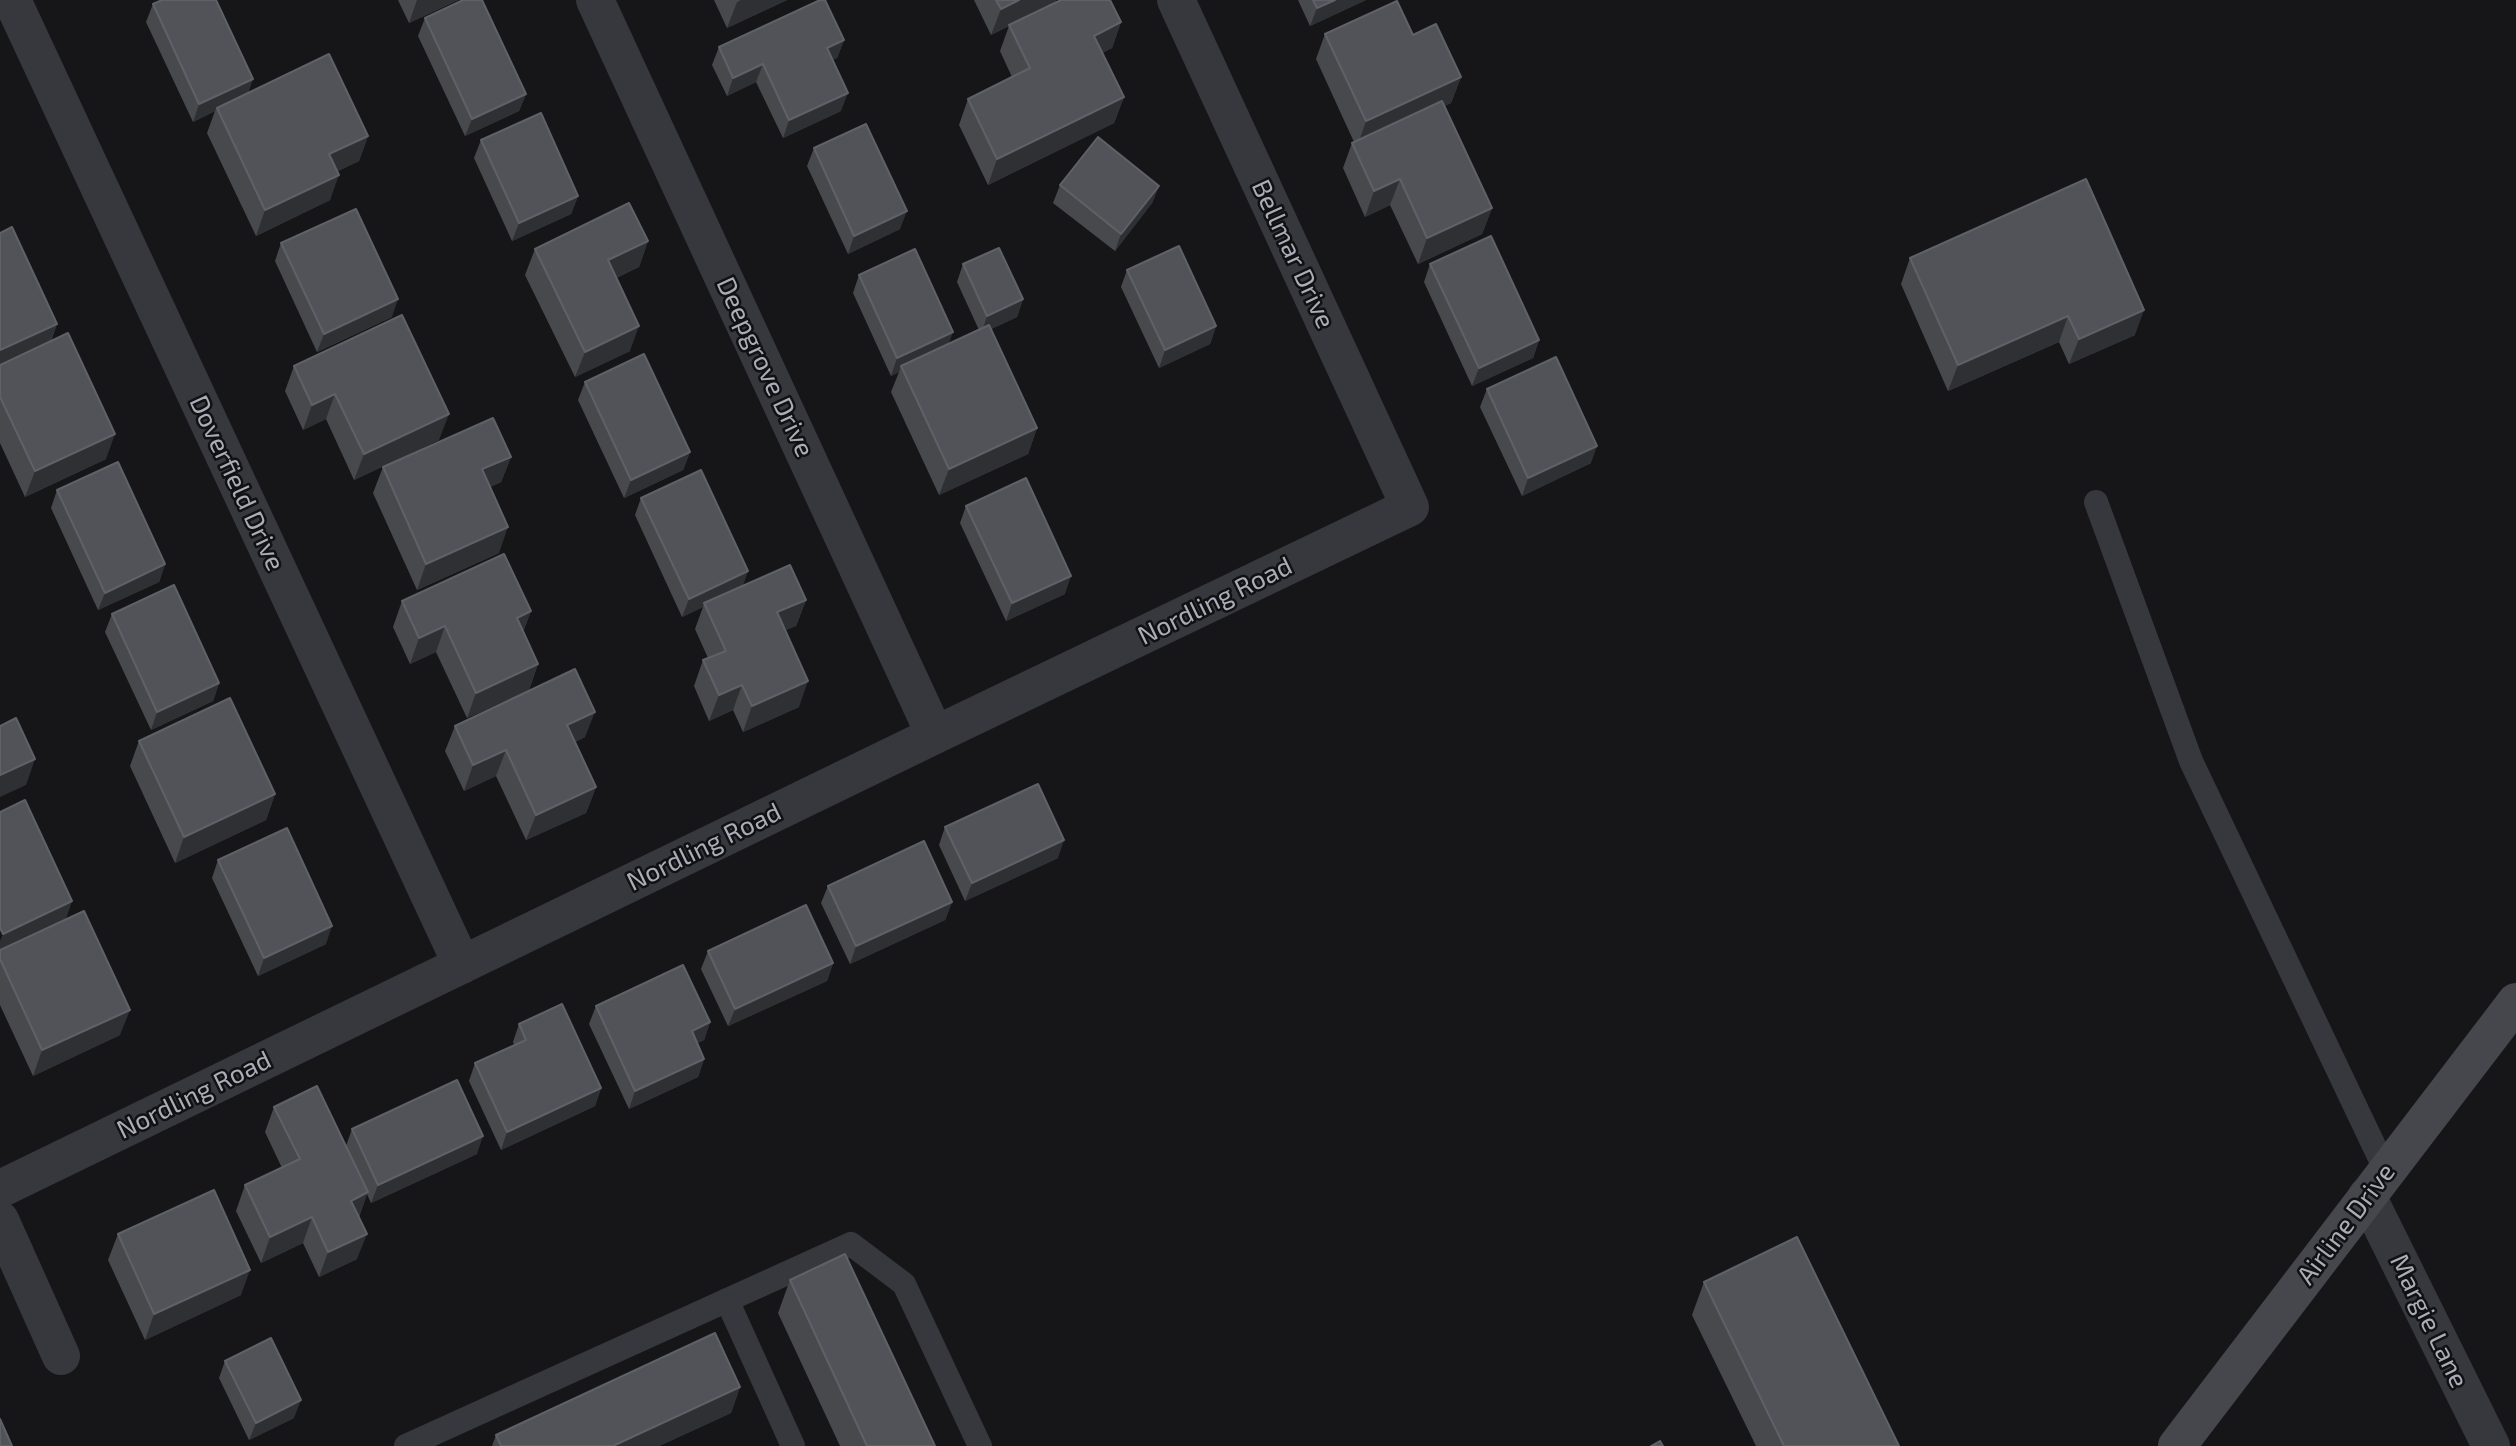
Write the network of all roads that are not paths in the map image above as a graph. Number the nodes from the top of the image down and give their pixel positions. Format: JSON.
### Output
{"nodes":[{"id":1,"x":12,"y":0,"type":"edge"},
{"id":2,"x":595,"y":0,"type":"edge"},
{"id":3,"x":1176,"y":0,"type":"edge"},
{"id":4,"x":2096,"y":502,"type":"dead end"},
{"id":5,"x":1410,"y":508,"type":"joint"},
{"id":6,"x":935,"y":735,"type":"junction"},
{"id":7,"x":461,"y":965,"type":"junction"},
{"id":8,"x":2516,"y":1002,"type":"edge"},
{"id":9,"x":2377,"y":1184,"type":"junction"},
{"id":10,"x":0,"y":1189,"type":"edge"},
{"id":11,"x":0,"y":1220,"type":"edge"},
{"id":12,"x":727,"y":1300,"type":"junction"},
{"id":13,"x":61,"y":1356,"type":"dead end"},
{"id":14,"x":448,"y":1437,"type":"edge"},
{"id":15,"x":406,"y":1446,"type":"edge"},
{"id":16,"x":793,"y":1446,"type":"edge"},
{"id":17,"x":980,"y":1446,"type":"edge"},
{"id":18,"x":2177,"y":1446,"type":"edge"},
{"id":19,"x":2491,"y":1446,"type":"edge"}],
"edges":[{"from":1,"to":7,"type":"street","name":"Doverfield Drive"},
{"from":2,"to":6,"type":"street","name":"Deepgrove Drive"},
{"from":3,"to":5,"type":"street","name":"Bellmar Drive"},
{"from":4,"to":9,"type":"lane"},
{"from":5,"to":6,"type":"street","name":"Nordling Road"},
{"from":6,"to":7,"type":"street","name":"Nordling Road"},
{"from":7,"to":10,"type":"street","name":"Nordling Road"},
{"from":8,"to":9,"type":"main road","name":"Airline Drive"},
{"from":9,"to":18,"type":"main road","name":"Airline Drive"},
{"from":9,"to":19,"type":"street","name":"Margie Lane"},
{"from":11,"to":13,"type":"street"},
{"from":12,"to":14,"type":"lane"},
{"from":12,"to":16,"type":"lane"},
{"from":12,"to":17,"type":"lane"},
{"from":14,"to":15,"type":"lane"}]}
